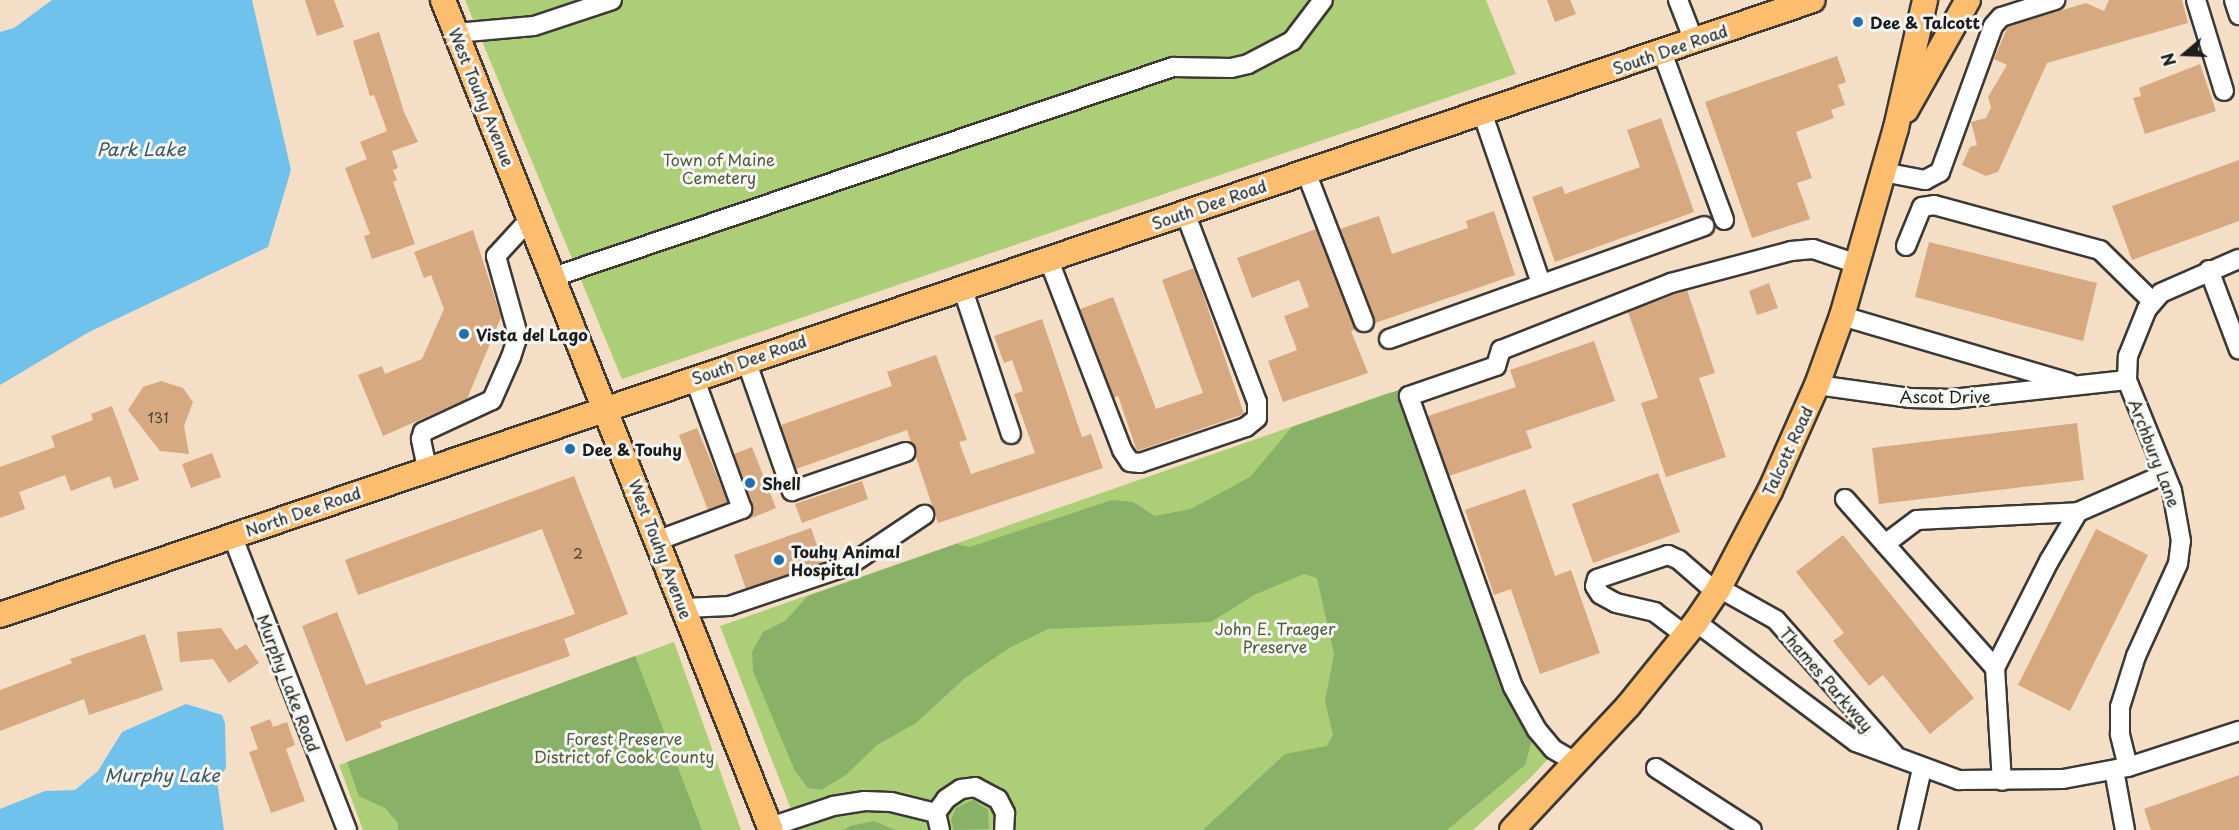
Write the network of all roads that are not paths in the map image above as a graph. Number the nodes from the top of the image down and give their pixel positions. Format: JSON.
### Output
{"nodes":[{"id":1,"x":443,"y":0,"type":"edge"},
{"id":2,"x":612,"y":0,"type":"edge"},
{"id":3,"x":1323,"y":0,"type":"edge"},
{"id":4,"x":1678,"y":0,"type":"edge"},
{"id":5,"x":1813,"y":0,"type":"edge"},
{"id":6,"x":1925,"y":0,"type":"edge"},
{"id":7,"x":1968,"y":0,"type":"edge"},
{"id":8,"x":2055,"y":0,"type":"edge"},
{"id":9,"x":2196,"y":0,"type":"edge"},
{"id":10,"x":2234,"y":0,"type":"edge"},
{"id":11,"x":2239,"y":15,"type":"edge"},
{"id":12,"x":456,"y":33,"type":"junction"},
{"id":13,"x":1694,"y":41,"type":"junction"},
{"id":14,"x":1662,"y":52,"type":"junction"},
{"id":15,"x":2224,"y":91,"type":"dead end"},
{"id":16,"x":1482,"y":112,"type":"junction"},
{"id":17,"x":1896,"y":128,"type":"junction"},
{"id":18,"x":1305,"y":172,"type":"junction"},
{"id":19,"x":1883,"y":172,"type":"junction"},
{"id":20,"x":1185,"y":212,"type":"junction"},
{"id":21,"x":530,"y":219,"type":"junction"},
{"id":22,"x":1724,"y":220,"type":"dead end"},
{"id":23,"x":1704,"y":226,"type":"dead end"},
{"id":24,"x":1906,"y":246,"type":"dead end"},
{"id":25,"x":1048,"y":258,"type":"junction"},
{"id":26,"x":2239,"y":259,"type":"edge"},
{"id":27,"x":1857,"y":264,"type":"junction"},
{"id":28,"x":2209,"y":270,"type":"junction"},
{"id":29,"x":553,"y":277,"type":"junction"},
{"id":30,"x":1541,"y":283,"type":"junction"},
{"id":31,"x":962,"y":287,"type":"junction"},
{"id":32,"x":2153,"y":302,"type":"junction"},
{"id":33,"x":1842,"y":316,"type":"junction"},
{"id":34,"x":1364,"y":322,"type":"dead end"},
{"id":35,"x":1389,"y":339,"type":"dead end"},
{"id":36,"x":2239,"y":350,"type":"edge"},
{"id":37,"x":746,"y":360,"type":"junction"},
{"id":38,"x":694,"y":377,"type":"junction"},
{"id":39,"x":2127,"y":380,"type":"junction"},
{"id":40,"x":2073,"y":384,"type":"junction"},
{"id":41,"x":1817,"y":385,"type":"junction"},
{"id":42,"x":605,"y":407,"type":"junction"},
{"id":43,"x":1011,"y":434,"type":"dead end"},
{"id":44,"x":905,"y":452,"type":"dead end"},
{"id":45,"x":427,"y":468,"type":"junction"},
{"id":46,"x":2165,"y":474,"type":"junction"},
{"id":47,"x":1845,"y":499,"type":"dead end"},
{"id":48,"x":2078,"y":512,"type":"junction"},
{"id":49,"x":924,"y":515,"type":"dead end"},
{"id":50,"x":232,"y":535,"type":"junction"},
{"id":51,"x":659,"y":540,"type":"junction"},
{"id":52,"x":1885,"y":544,"type":"junction"},
{"id":53,"x":1717,"y":590,"type":"junction"},
{"id":54,"x":685,"y":608,"type":"junction"},
{"id":55,"x":0,"y":615,"type":"edge"},
{"id":56,"x":1690,"y":628,"type":"junction"},
{"id":57,"x":1995,"y":668,"type":"junction"},
{"id":58,"x":2239,"y":731,"type":"edge"},
{"id":59,"x":1899,"y":760,"type":"junction"},
{"id":60,"x":1577,"y":763,"type":"junction"},
{"id":61,"x":1656,"y":768,"type":"dead end"},
{"id":62,"x":2121,"y":768,"type":"junction"},
{"id":63,"x":1922,"y":769,"type":"junction"},
{"id":64,"x":2002,"y":782,"type":"junction"},
{"id":65,"x":938,"y":822,"type":"edge"},
{"id":66,"x":771,"y":828,"type":"edge"},
{"id":67,"x":347,"y":830,"type":"edge"},
{"id":68,"x":1004,"y":830,"type":"edge"},
{"id":69,"x":1512,"y":830,"type":"edge"},
{"id":70,"x":1752,"y":830,"type":"edge"},
{"id":71,"x":1908,"y":830,"type":"edge"},
{"id":72,"x":2125,"y":830,"type":"edge"}],
"edges":[{"from":1,"to":12,"type":"main road","name":"West Touhy Avenue"},
{"from":2,"to":12,"type":"street"},
{"from":3,"to":29,"type":"street"},
{"from":4,"to":13,"type":"street"},
{"from":5,"to":13,"type":"main road","name":"South Dee Road"},
{"from":6,"to":17,"type":"main road","name":"Talcott Road"},
{"from":7,"to":17,"type":"main road"},
{"from":8,"to":19,"type":"street"},
{"from":9,"to":15,"type":"street"},
{"from":10,"to":11,"type":"street"},
{"from":12,"to":21,"type":"main road","name":"West Touhy Avenue"},
{"from":13,"to":14,"type":"main road","name":"South Dee Road"},
{"from":14,"to":16,"type":"main road","name":"South Dee Road"},
{"from":14,"to":22,"type":"street"},
{"from":16,"to":18,"type":"main road","name":"South Dee Road"},
{"from":16,"to":30,"type":"street"},
{"from":17,"to":19,"type":"main road","name":"Talcott Road"},
{"from":18,"to":20,"type":"main road","name":"South Dee Road"},
{"from":18,"to":34,"type":"street"},
{"from":19,"to":27,"type":"main road","name":"Talcott Road"},
{"from":20,"to":25,"type":"main road","name":"South Dee Road"},
{"from":20,"to":25,"type":"street"},
{"from":21,"to":29,"type":"main road","name":"West Touhy Avenue"},
{"from":21,"to":45,"type":"street"},
{"from":23,"to":30,"type":"street"},
{"from":24,"to":32,"type":"street"},
{"from":25,"to":31,"type":"main road","name":"South Dee Road"},
{"from":26,"to":28,"type":"street","name":"Archbury Lane"},
{"from":27,"to":33,"type":"main road","name":"Talcott Road"},
{"from":27,"to":60,"type":"street"},
{"from":28,"to":32,"type":"street","name":"Archbury Lane"},
{"from":28,"to":36,"type":"street"},
{"from":29,"to":42,"type":"main road","name":"West Touhy Avenue"},
{"from":30,"to":35,"type":"street"},
{"from":31,"to":37,"type":"main road","name":"South Dee Road"},
{"from":31,"to":43,"type":"street"},
{"from":32,"to":39,"type":"street","name":"Archbury Lane"},
{"from":33,"to":40,"type":"street","name":"Ascot Drive"},
{"from":33,"to":41,"type":"main road","name":"Talcott Road"},
{"from":37,"to":38,"type":"main road","name":"South Dee Road"},
{"from":37,"to":44,"type":"street"},
{"from":38,"to":42,"type":"main road","name":"South Dee Road"},
{"from":38,"to":51,"type":"street"},
{"from":39,"to":40,"type":"street","name":"Ascot Drive"},
{"from":39,"to":46,"type":"street","name":"Archbury Lane"},
{"from":40,"to":41,"type":"street","name":"Ascot Drive"},
{"from":41,"to":53,"type":"main road","name":"Talcott Road"},
{"from":42,"to":45,"type":"main road","name":"North Dee Road"},
{"from":42,"to":51,"type":"main road","name":"West Touhy Avenue"},
{"from":45,"to":50,"type":"main road","name":"North Dee Road"},
{"from":46,"to":48,"type":"street"},
{"from":46,"to":62,"type":"street","name":"Archbury Lane"},
{"from":47,"to":52,"type":"street"},
{"from":48,"to":52,"type":"street"},
{"from":48,"to":57,"type":"street"},
{"from":49,"to":54,"type":"street"},
{"from":50,"to":55,"type":"main road","name":"North Dee Road"},
{"from":50,"to":67,"type":"street","name":"Murphy Lake Road"},
{"from":51,"to":54,"type":"main road","name":"West Touhy Avenue"},
{"from":52,"to":57,"type":"street"},
{"from":53,"to":56,"type":"main road","name":"Talcott Road"},
{"from":53,"to":56,"type":"street","name":"Thames Parkway"},
{"from":53,"to":59,"type":"street","name":"Thames Parkway"},
{"from":54,"to":66,"type":"main road","name":"West Touhy Avenue"},
{"from":56,"to":59,"type":"street","name":"Thames Parkway"},
{"from":56,"to":60,"type":"main road","name":"Talcott Road"},
{"from":57,"to":64,"type":"street"},
{"from":58,"to":62,"type":"street","name":"Thames Parkway"},
{"from":59,"to":63,"type":"street","name":"Thames Parkway"},
{"from":60,"to":69,"type":"main road","name":"Talcott Road"},
{"from":61,"to":70,"type":"street"},
{"from":62,"to":64,"type":"street","name":"Thames Parkway"},
{"from":62,"to":72,"type":"street","name":"Archbury Lane"},
{"from":63,"to":64,"type":"street","name":"Thames Parkway"},
{"from":63,"to":71,"type":"street"},
{"from":65,"to":66,"type":"street"},
{"from":65,"to":68,"type":"street"}]}
